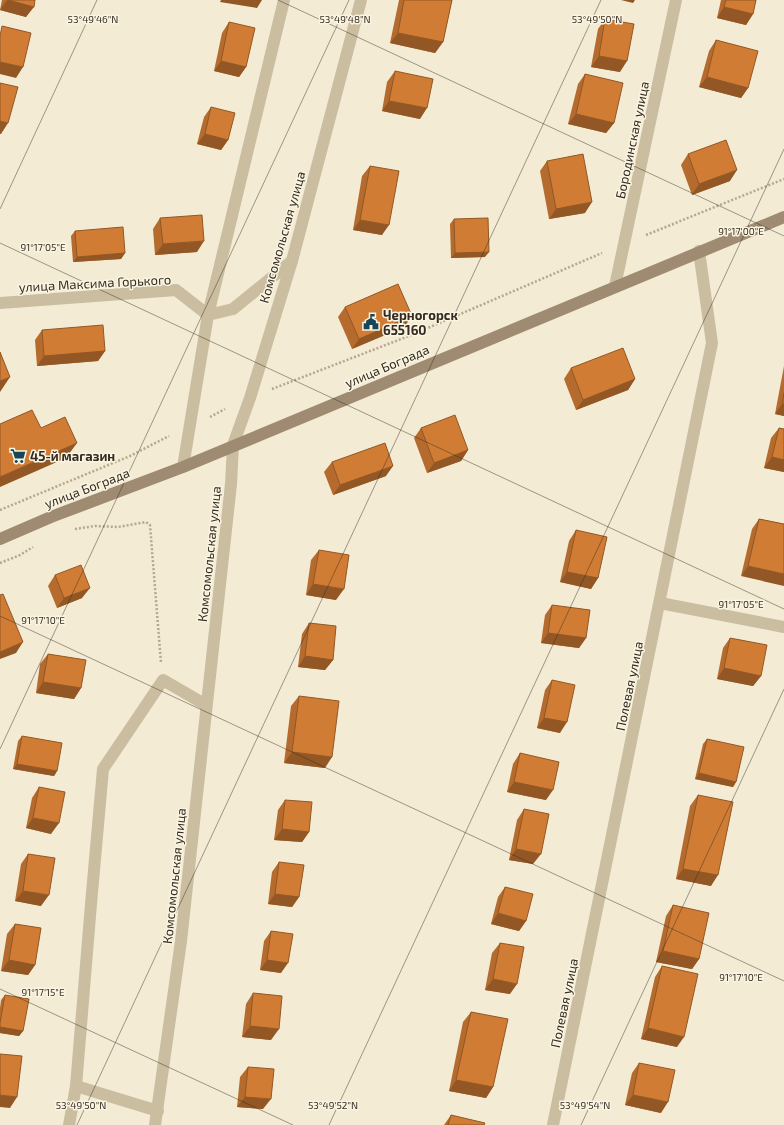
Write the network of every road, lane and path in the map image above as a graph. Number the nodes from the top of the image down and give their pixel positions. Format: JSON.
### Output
{"nodes":[{"id":1,"x":284,"y":0,"type":"edge"},
{"id":2,"x":360,"y":0,"type":"edge"},
{"id":3,"x":676,"y":0,"type":"edge"},
{"id":4,"x":784,"y":179,"type":"edge"},
{"id":5,"x":784,"y":217,"type":"edge"},
{"id":6,"x":624,"y":244,"type":"junction"},
{"id":7,"x":699,"y":251,"type":"junction"},
{"id":8,"x":292,"y":260,"type":"junction"},
{"id":9,"x":615,"y":286,"type":"junction"},
{"id":10,"x":0,"y":303,"type":"edge"},
{"id":11,"x":208,"y":315,"type":"junction"},
{"id":12,"x":250,"y":398,"type":"junction"},
{"id":13,"x":190,"y":426,"type":"junction"},
{"id":14,"x":233,"y":445,"type":"junction"},
{"id":15,"x":183,"y":467,"type":"junction"},
{"id":16,"x":0,"y":510,"type":"edge"},
{"id":17,"x":72,"y":530,"type":"dead end"},
{"id":18,"x":0,"y":539,"type":"edge"},
{"id":19,"x":38,"y":544,"type":"dead end"},
{"id":20,"x":0,"y":563,"type":"edge"},
{"id":21,"x":660,"y":603,"type":"junction"},
{"id":22,"x":784,"y":626,"type":"edge"},
{"id":23,"x":163,"y":680,"type":"junction"},
{"id":24,"x":206,"y":704,"type":"junction"},
{"id":25,"x":76,"y":1086,"type":"junction"},
{"id":26,"x":158,"y":1111,"type":"junction"},
{"id":27,"x":69,"y":1125,"type":"edge"},
{"id":28,"x":155,"y":1125,"type":"edge"},
{"id":29,"x":553,"y":1125,"type":"edge"}],
"edges":[{"from":1,"to":11,"type":"street"},
{"from":2,"to":8,"type":"street","name":"Комсомольская улица"},
{"from":3,"to":6,"type":"street","name":"Бородинская улица"},
{"from":4,"to":6,"type":"path"},
{"from":5,"to":7,"type":"main road","name":"улица Бограда"},
{"from":6,"to":9,"type":"street","name":"Бородинская улица"},
{"from":6,"to":12,"type":"path"},
{"from":7,"to":9,"type":"main road","name":"улица Бограда"},
{"from":7,"to":21,"type":"street","name":"Полевая улица"},
{"from":8,"to":11,"type":"street"},
{"from":8,"to":12,"type":"street","name":"Комсомольская улица"},
{"from":9,"to":14,"type":"main road","name":"улица Бограда"},
{"from":10,"to":11,"type":"street","name":"улица Максима Горького"},
{"from":11,"to":13,"type":"street"},
{"from":12,"to":13,"type":"path"},
{"from":12,"to":14,"type":"street","name":"Комсомольская улица"},
{"from":13,"to":15,"type":"street"},
{"from":13,"to":16,"type":"path"},
{"from":14,"to":15,"type":"main road","name":"улица Бограда"},
{"from":14,"to":24,"type":"street","name":"Комсомольская улица"},
{"from":15,"to":18,"type":"main road","name":"улица Бограда"},
{"from":17,"to":23,"type":"path"},
{"from":19,"to":20,"type":"path"},
{"from":21,"to":22,"type":"street"},
{"from":21,"to":29,"type":"street","name":"Полевая улица"},
{"from":23,"to":24,"type":"street"},
{"from":23,"to":25,"type":"street"},
{"from":24,"to":26,"type":"street","name":"Комсомольская улица"},
{"from":25,"to":26,"type":"street"},
{"from":25,"to":27,"type":"street"},
{"from":26,"to":28,"type":"street","name":"Комсомольская улица"}]}
